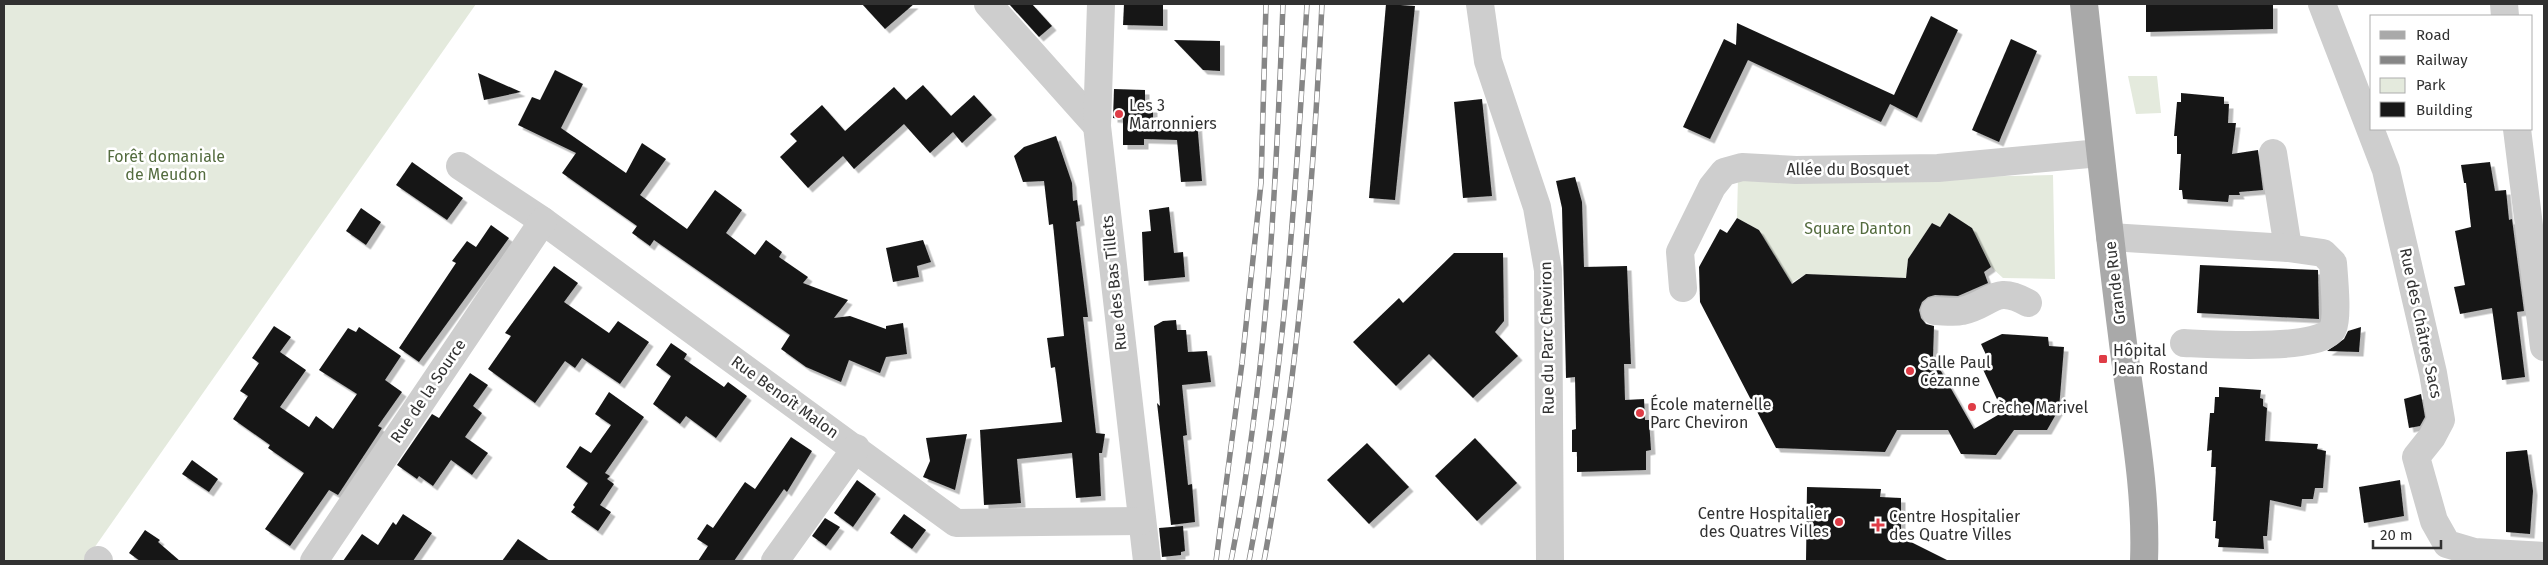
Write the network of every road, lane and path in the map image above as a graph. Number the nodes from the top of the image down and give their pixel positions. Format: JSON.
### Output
{"nodes":[{"id":1,"x":988,"y":4,"type":"edge"},
{"id":2,"x":1101,"y":4,"type":"edge"},
{"id":3,"x":1480,"y":4,"type":"edge"},
{"id":4,"x":2084,"y":4,"type":"edge"},
{"id":5,"x":2322,"y":4,"type":"edge"},
{"id":6,"x":1097,"y":126,"type":"junction"},
{"id":7,"x":2370,"y":128,"type":"edge"},
{"id":8,"x":2371,"y":130,"type":"edge"},
{"id":9,"x":2517,"y":130,"type":"edge"},
{"id":10,"x":2100,"y":153,"type":"junction"},
{"id":11,"x":2273,"y":153,"type":"dead end"},
{"id":12,"x":460,"y":166,"type":"dead end"},
{"id":13,"x":543,"y":221,"type":"junction"},
{"id":14,"x":2110,"y":237,"type":"junction"},
{"id":15,"x":2288,"y":248,"type":"junction"},
{"id":16,"x":1683,"y":288,"type":"dead end"},
{"id":17,"x":2028,"y":303,"type":"dead end"},
{"id":18,"x":1934,"y":311,"type":"dead end"},
{"id":19,"x":2184,"y":343,"type":"dead end"},
{"id":20,"x":2544,"y":347,"type":"edge"},
{"id":21,"x":856,"y":448,"type":"junction"},
{"id":22,"x":1141,"y":521,"type":"junction"},
{"id":23,"x":2544,"y":556,"type":"edge"},
{"id":24,"x":314,"y":561,"type":"edge"},
{"id":25,"x":775,"y":561,"type":"edge"},
{"id":26,"x":1147,"y":561,"type":"edge"},
{"id":27,"x":1550,"y":561,"type":"edge"},
{"id":28,"x":2144,"y":561,"type":"edge"}],
"edges":[{"from":1,"to":6,"type":"street"},
{"from":2,"to":6,"type":"street","name":"Rue des Bas Tillets"},
{"from":3,"to":27,"type":"street","name":"Rue du Parc Cheviron"},
{"from":4,"to":10,"type":"main road","name":"Grande Rue"},
{"from":5,"to":7,"type":"street","name":"Rue des Châtres Sacs"},
{"from":6,"to":22,"type":"street","name":"Rue des Bas Tillets"},
{"from":8,"to":23,"type":"street","name":"Rue des Châtres Sacs"},
{"from":9,"to":20,"type":"street"},
{"from":10,"to":14,"type":"main road","name":"Grande Rue"},
{"from":10,"to":16,"type":"street","name":"Allée du Bosquet"},
{"from":11,"to":15,"type":"street"},
{"from":12,"to":13,"type":"street","name":"Rue Benoît Malon"},
{"from":13,"to":21,"type":"street","name":"Rue Benoît Malon"},
{"from":13,"to":24,"type":"street","name":"Rue de la Source"},
{"from":14,"to":15,"type":"street"},
{"from":14,"to":28,"type":"main road","name":"Grande Rue"},
{"from":15,"to":19,"type":"street"},
{"from":17,"to":18,"type":"street"},
{"from":21,"to":22,"type":"street","name":"Rue Benoît Malon"},
{"from":21,"to":25,"type":"street"},
{"from":22,"to":26,"type":"street","name":"Rue des Bas Tillets"}]}
